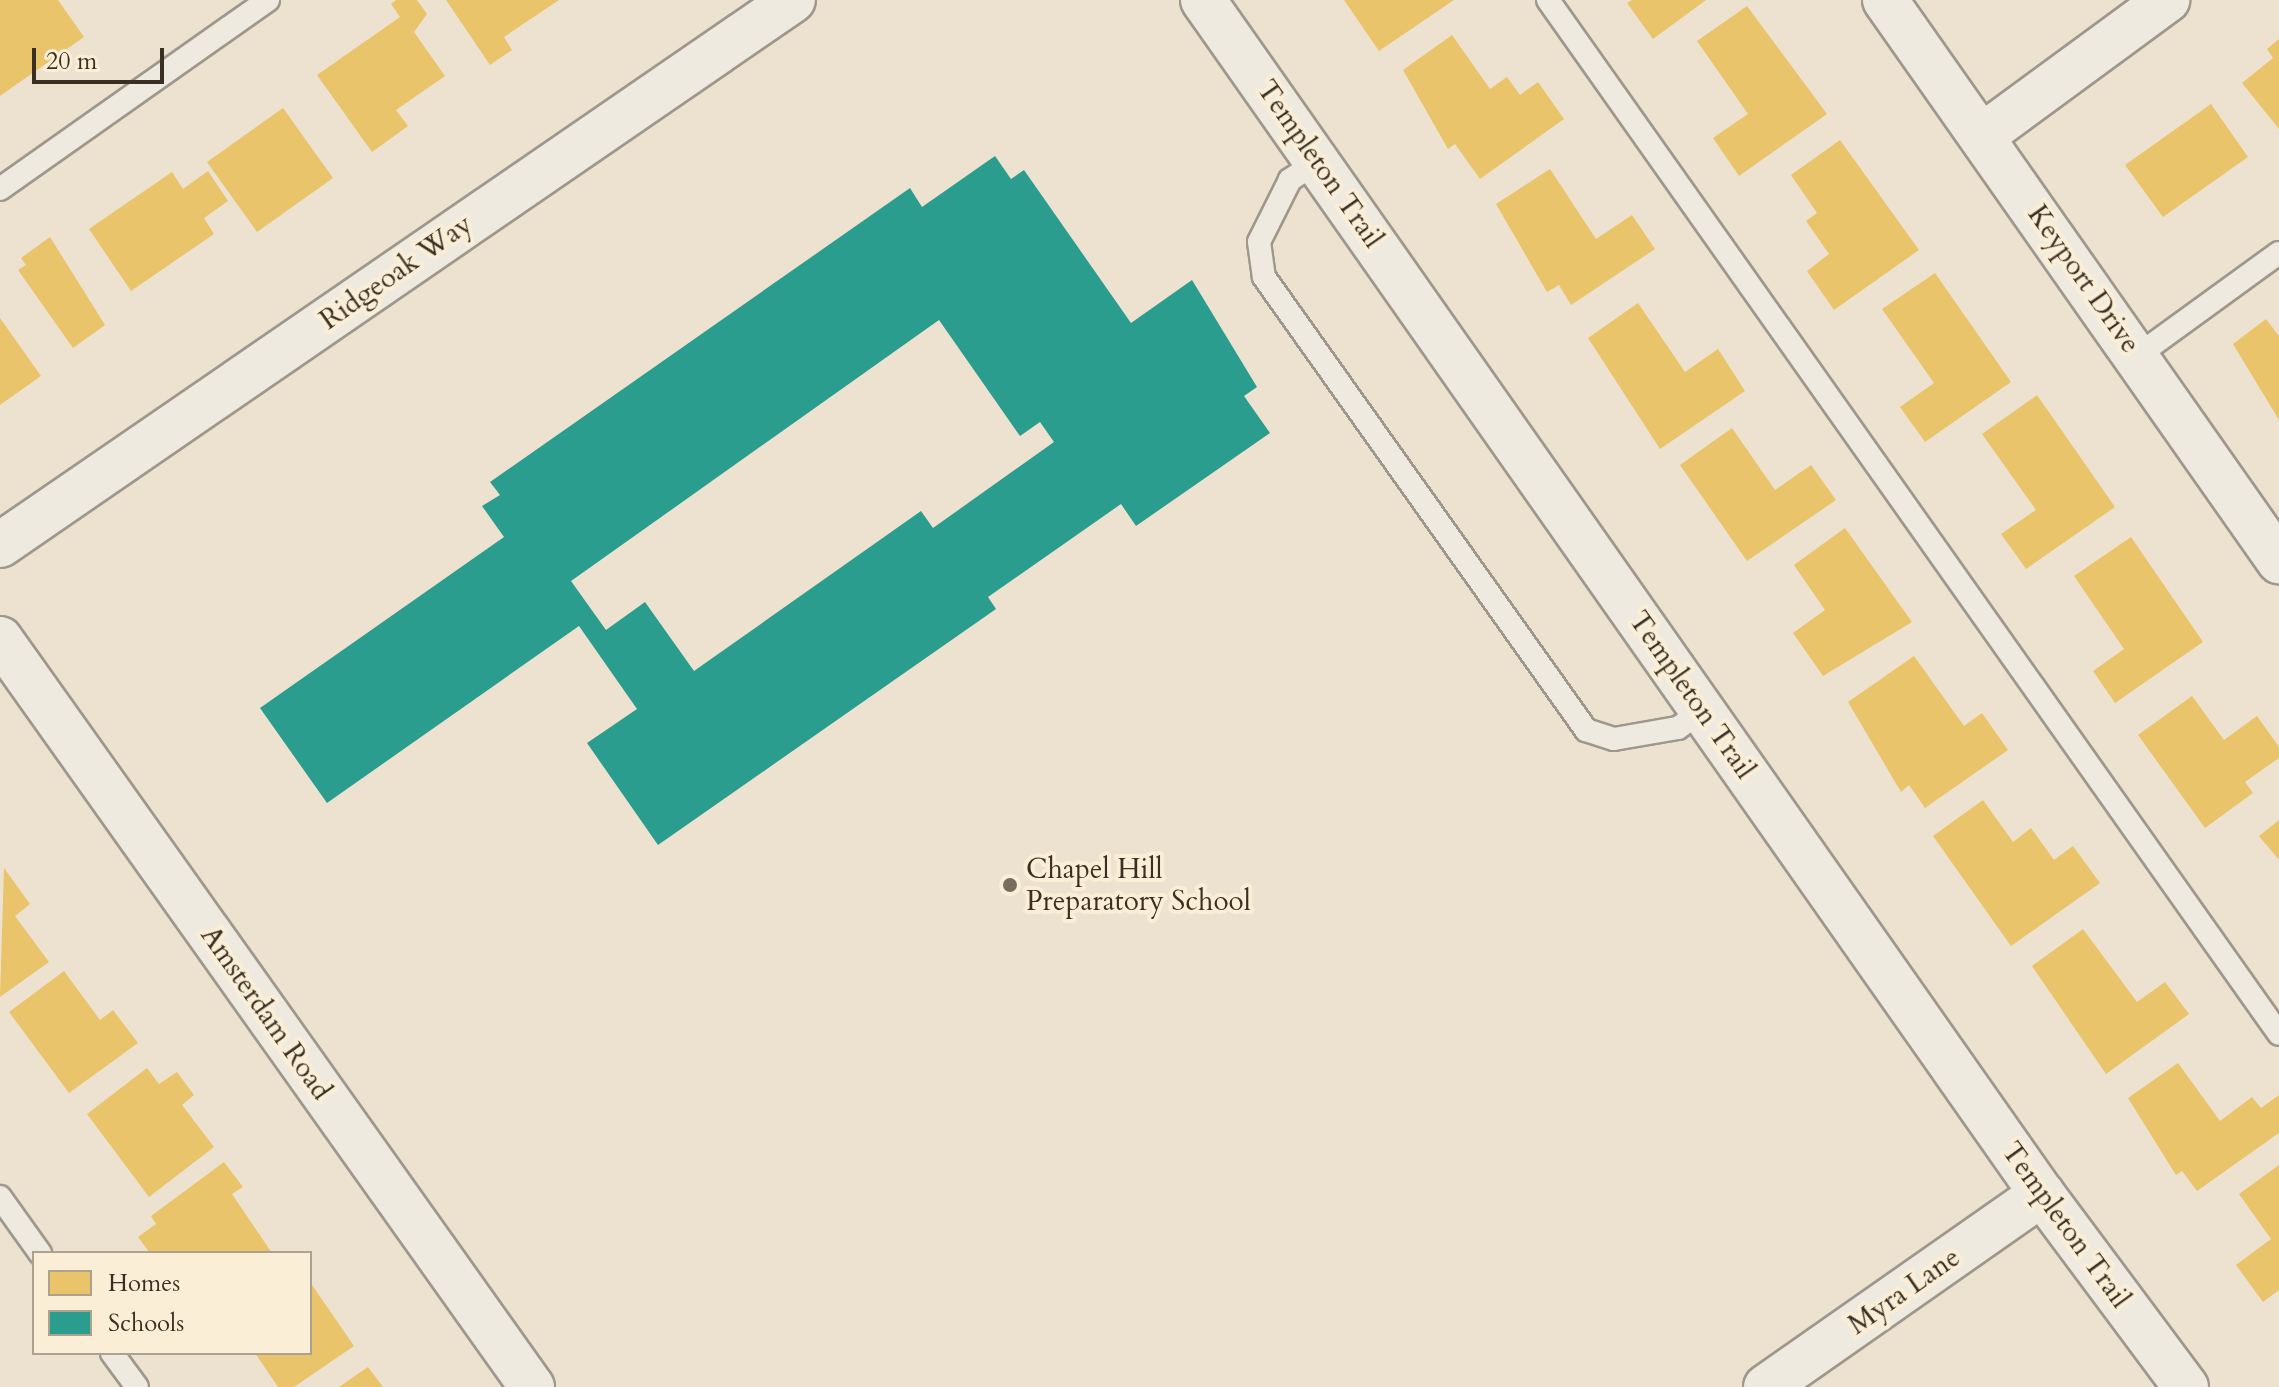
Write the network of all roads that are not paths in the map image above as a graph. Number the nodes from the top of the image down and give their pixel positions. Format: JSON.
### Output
{"nodes":[{"id":1,"x":268,"y":0,"type":"edge"},
{"id":2,"x":793,"y":0,"type":"edge"},
{"id":3,"x":1203,"y":0,"type":"edge"},
{"id":4,"x":1548,"y":0,"type":"edge"},
{"id":5,"x":1885,"y":0,"type":"edge"},
{"id":6,"x":2167,"y":0,"type":"edge"},
{"id":7,"x":1982,"y":136,"type":"junction"},
{"id":8,"x":1319,"y":161,"type":"junction"},
{"id":9,"x":0,"y":189,"type":"edge"},
{"id":10,"x":2279,"y":253,"type":"edge"},
{"id":11,"x":2137,"y":356,"type":"junction"},
{"id":12,"x":0,"y":545,"type":"edge"},
{"id":13,"x":2279,"y":561,"type":"edge"},
{"id":14,"x":0,"y":639,"type":"edge"},
{"id":15,"x":1703,"y":710,"type":"junction"},
{"id":16,"x":2279,"y":1034,"type":"edge"},
{"id":17,"x":2042,"y":1194,"type":"junction"},
{"id":18,"x":0,"y":1197,"type":"edge"},
{"id":19,"x":39,"y":1251,"type":"edge"},
{"id":20,"x":113,"y":1355,"type":"edge"},
{"id":21,"x":137,"y":1387,"type":"edge"},
{"id":22,"x":532,"y":1387,"type":"edge"},
{"id":23,"x":1766,"y":1387,"type":"edge"},
{"id":24,"x":2186,"y":1387,"type":"edge"}],
"edges":[{"from":1,"to":9,"type":"lane"},
{"from":2,"to":12,"type":"street","name":"Ridgeoak Way"},
{"from":3,"to":8,"type":"street","name":"Templeton Trail"},
{"from":4,"to":16,"type":"lane"},
{"from":5,"to":7,"type":"street","name":"Keyport Drive"},
{"from":6,"to":7,"type":"street"},
{"from":7,"to":11,"type":"street","name":"Keyport Drive"},
{"from":8,"to":15,"type":"street","name":"Templeton Trail"},
{"from":8,"to":15,"type":"lane"},
{"from":10,"to":11,"type":"lane"},
{"from":11,"to":13,"type":"street","name":"Keyport Drive"},
{"from":14,"to":22,"type":"street","name":"Amsterdam Road"},
{"from":15,"to":17,"type":"street","name":"Templeton Trail"},
{"from":17,"to":23,"type":"street","name":"Myra Lane"},
{"from":17,"to":24,"type":"street","name":"Templeton Trail"},
{"from":18,"to":19,"type":"lane"},
{"from":20,"to":21,"type":"lane"}]}
